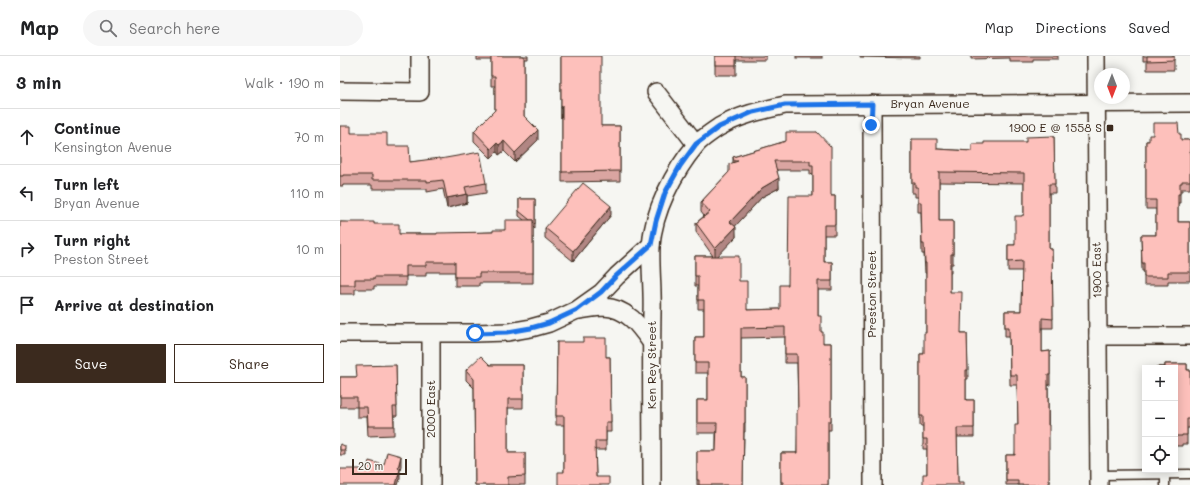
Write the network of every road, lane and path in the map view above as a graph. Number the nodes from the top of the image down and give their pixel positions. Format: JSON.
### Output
{"nodes":[{"id":1,"x":420,"y":56,"type":"edge"},
{"id":2,"x":1096,"y":56,"type":"edge"},
{"id":3,"x":1096,"y":68,"type":"edge"},
{"id":4,"x":340,"y":92,"type":"edge"},
{"id":5,"x":656,"y":92,"type":"dead end"},
{"id":6,"x":1094,"y":103,"type":"edge"},
{"id":7,"x":1130,"y":103,"type":"edge"},
{"id":8,"x":1190,"y":103,"type":"edge"},
{"id":9,"x":872,"y":104,"type":"junction"},
{"id":10,"x":1096,"y":104,"type":"edge"},
{"id":11,"x":696,"y":144,"type":"junction"},
{"id":12,"x":651,"y":245,"type":"junction"},
{"id":13,"x":577,"y":310,"type":"junction"},
{"id":14,"x":340,"y":333,"type":"edge"},
{"id":15,"x":431,"y":334,"type":"junction"},
{"id":16,"x":1098,"y":336,"type":"junction"},
{"id":17,"x":1190,"y":336,"type":"edge"},
{"id":18,"x":652,"y":342,"type":"junction"},
{"id":19,"x":1165,"y":474,"type":"junction"},
{"id":20,"x":1190,"y":474,"type":"edge"},
{"id":21,"x":1099,"y":480,"type":"edge"},
{"id":22,"x":431,"y":485,"type":"edge"},
{"id":23,"x":652,"y":485,"type":"edge"},
{"id":24,"x":873,"y":485,"type":"edge"},
{"id":25,"x":1165,"y":485,"type":"edge"}],
"edges":[{"from":1,"to":4,"type":"street"},
{"from":2,"to":3,"type":"street","name":"1900 East"},
{"from":5,"to":11,"type":"street"},
{"from":6,"to":9,"type":"street","name":"Bryan Avenue"},
{"from":7,"to":8,"type":"street","name":"Bryan Avenue"},
{"from":9,"to":11,"type":"street","name":"Bryan Avenue"},
{"from":9,"to":24,"type":"street","name":"Preston Street"},
{"from":10,"to":16,"type":"street","name":"1900 East"},
{"from":11,"to":12,"type":"street","name":"Bryan Avenue"},
{"from":12,"to":13,"type":"street"},
{"from":12,"to":18,"type":"street","name":"Ken Rey Street"},
{"from":13,"to":15,"type":"street"},
{"from":13,"to":18,"type":"street"},
{"from":14,"to":15,"type":"street"},
{"from":15,"to":22,"type":"street","name":"2000 East"},
{"from":16,"to":17,"type":"street"},
{"from":16,"to":21,"type":"street","name":"1900 East"},
{"from":18,"to":23,"type":"street","name":"Ken Rey Street"},
{"from":19,"to":20,"type":"lane"},
{"from":19,"to":21,"type":"lane"},
{"from":19,"to":25,"type":"lane"}]}
